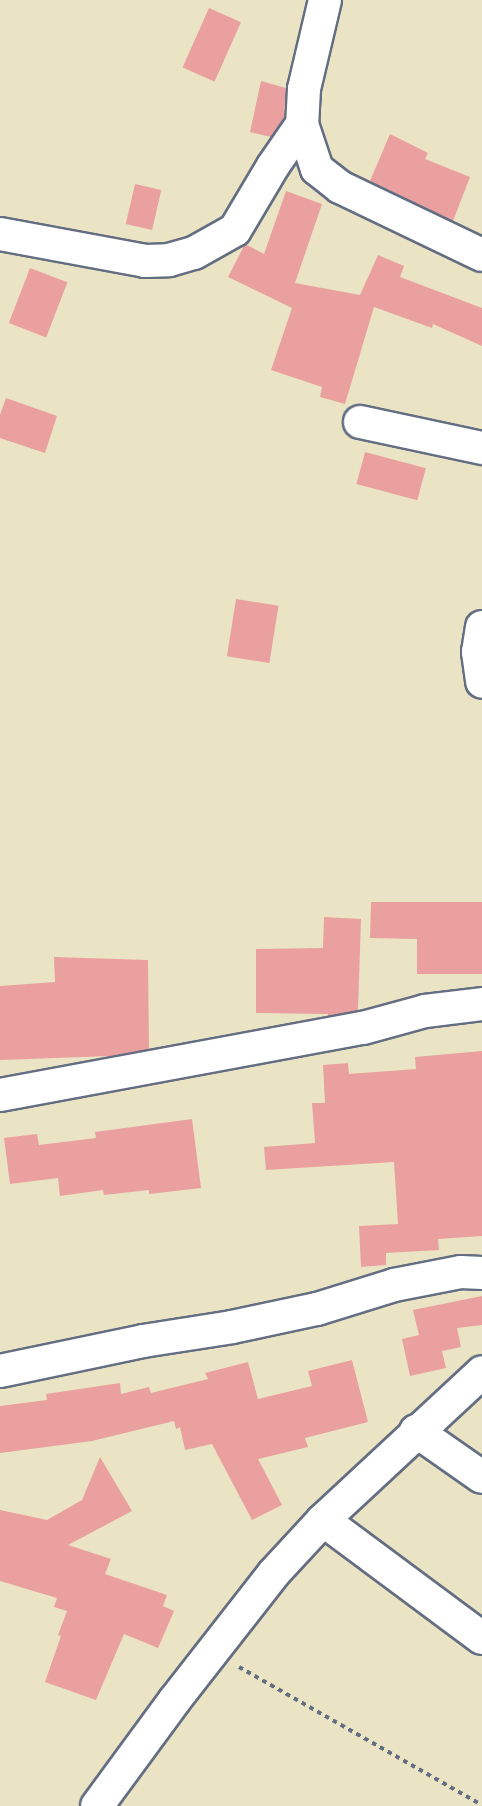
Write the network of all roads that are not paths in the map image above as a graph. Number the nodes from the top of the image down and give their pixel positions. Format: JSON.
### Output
{"nodes":[{"id":1,"x":325,"y":0,"type":"edge"},
{"id":2,"x":302,"y":124,"type":"junction"},
{"id":3,"x":0,"y":234,"type":"edge"},
{"id":4,"x":482,"y":255,"type":"edge"},
{"id":5,"x":360,"y":422,"type":"dead end"},
{"id":6,"x":482,"y":448,"type":"edge"},
{"id":7,"x":482,"y":627,"type":"edge"},
{"id":8,"x":482,"y":682,"type":"edge"},
{"id":9,"x":482,"y":1004,"type":"edge"},
{"id":10,"x":0,"y":1095,"type":"edge"},
{"id":11,"x":482,"y":1273,"type":"edge"},
{"id":12,"x":0,"y":1371,"type":"edge"},
{"id":13,"x":482,"y":1372,"type":"edge"},
{"id":14,"x":416,"y":1431,"type":"junction"},
{"id":15,"x":482,"y":1477,"type":"edge"},
{"id":16,"x":323,"y":1520,"type":"junction"},
{"id":17,"x":482,"y":1638,"type":"edge"},
{"id":18,"x":97,"y":1806,"type":"edge"}],
"edges":[{"from":1,"to":2,"type":"street"},
{"from":2,"to":3,"type":"street"},
{"from":2,"to":4,"type":"street"},
{"from":5,"to":6,"type":"street"},
{"from":7,"to":8,"type":"street"},
{"from":9,"to":10,"type":"street"},
{"from":11,"to":12,"type":"street"},
{"from":13,"to":14,"type":"street"},
{"from":14,"to":15,"type":"street"},
{"from":14,"to":16,"type":"street"},
{"from":16,"to":17,"type":"street"},
{"from":16,"to":18,"type":"street"}]}
